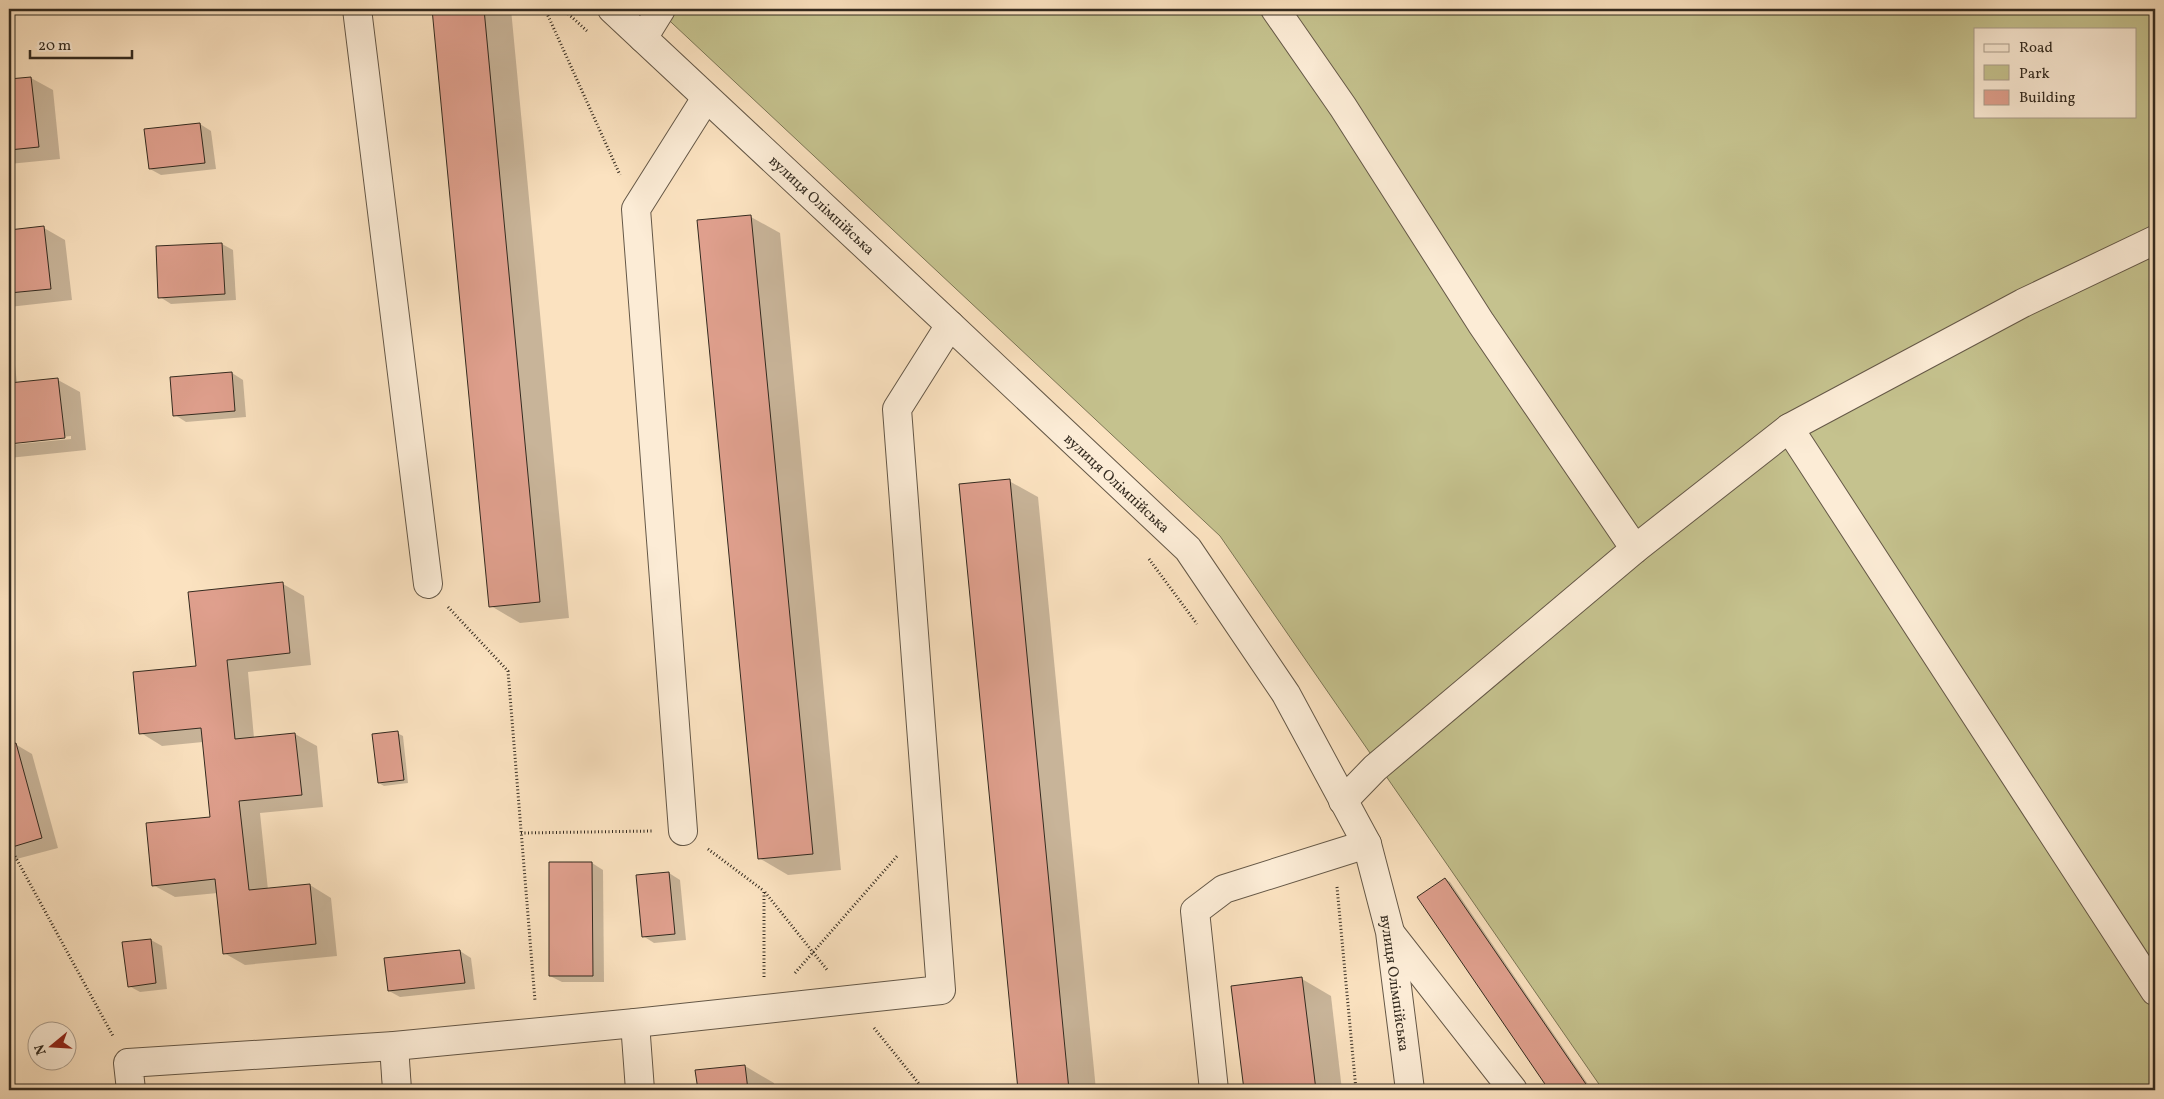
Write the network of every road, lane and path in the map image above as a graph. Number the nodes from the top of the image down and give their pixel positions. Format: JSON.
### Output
{"nodes":[{"id":1,"x":357,"y":9,"type":"edge"},
{"id":2,"x":544,"y":9,"type":"edge"},
{"id":3,"x":563,"y":9,"type":"edge"},
{"id":4,"x":612,"y":9,"type":"edge"},
{"id":5,"x":661,"y":9,"type":"edge"},
{"id":6,"x":1275,"y":9,"type":"edge"},
{"id":7,"x":591,"y":35,"type":"dead end"},
{"id":8,"x":643,"y":38,"type":"junction"},
{"id":9,"x":706,"y":98,"type":"junction"},
{"id":10,"x":636,"y":209,"type":"junction"},
{"id":11,"x":2155,"y":240,"type":"edge"},
{"id":12,"x":950,"y":324,"type":"junction"},
{"id":13,"x":1789,"y":428,"type":"junction"},
{"id":14,"x":1635,"y":550,"type":"junction"},
{"id":15,"x":1145,"y":553,"type":"dead end"},
{"id":16,"x":428,"y":584,"type":"joint"},
{"id":17,"x":1202,"y":631,"type":"dead end"},
{"id":18,"x":1343,"y":801,"type":"junction"},
{"id":19,"x":928,"y":821,"type":"junction"},
{"id":20,"x":683,"y":831,"type":"junction"},
{"id":21,"x":521,"y":833,"type":"junction"},
{"id":22,"x":1367,"y":844,"type":"junction"},
{"id":23,"x":10,"y":847,"type":"dead end"},
{"id":24,"x":1334,"y":854,"type":"junction"},
{"id":25,"x":764,"y":891,"type":"dead end"},
{"id":26,"x":1390,"y":932,"type":"junction"},
{"id":27,"x":794,"y":974,"type":"dead end"},
{"id":28,"x":2155,"y":991,"type":"edge"},
{"id":29,"x":635,"y":1023,"type":"junction"},
{"id":30,"x":538,"y":1033,"type":"junction"},
{"id":31,"x":394,"y":1046,"type":"junction"},
{"id":32,"x":128,"y":1063,"type":"junction"},
{"id":33,"x":130,"y":1090,"type":"edge"},
{"id":34,"x":397,"y":1090,"type":"edge"},
{"id":35,"x":640,"y":1090,"type":"edge"},
{"id":36,"x":1214,"y":1090,"type":"edge"},
{"id":37,"x":1356,"y":1090,"type":"edge"},
{"id":38,"x":1410,"y":1090,"type":"edge"},
{"id":39,"x":1513,"y":1090,"type":"edge"}],
"edges":[{"from":1,"to":16,"type":"street"},
{"from":2,"to":10,"type":"path"},
{"from":3,"to":7,"type":"path"},
{"from":4,"to":8,"type":"street","name":"вулиця Олімпійська"},
{"from":5,"to":8,"type":"street"},
{"from":6,"to":14,"type":"street"},
{"from":8,"to":9,"type":"street","name":"вулиця Олімпійська"},
{"from":9,"to":10,"type":"street"},
{"from":9,"to":12,"type":"street","name":"вулиця Олімпійська"},
{"from":10,"to":20,"type":"street"},
{"from":11,"to":13,"type":"street"},
{"from":12,"to":18,"type":"street","name":"вулиця Олімпійська"},
{"from":12,"to":19,"type":"street"},
{"from":13,"to":14,"type":"street"},
{"from":13,"to":28,"type":"street"},
{"from":14,"to":18,"type":"street"},
{"from":15,"to":17,"type":"path"},
{"from":16,"to":21,"type":"path"},
{"from":18,"to":22,"type":"street","name":"вулиця Олімпійська"},
{"from":19,"to":27,"type":"path"},
{"from":19,"to":29,"type":"street"},
{"from":20,"to":21,"type":"path"},
{"from":20,"to":25,"type":"path"},
{"from":21,"to":30,"type":"path"},
{"from":22,"to":24,"type":"street"},
{"from":22,"to":26,"type":"street","name":"вулиця Олімпійська"},
{"from":23,"to":32,"type":"path"},
{"from":24,"to":36,"type":"street"},
{"from":24,"to":37,"type":"path"},
{"from":26,"to":38,"type":"street","name":"вулиця Олімпійська"},
{"from":26,"to":39,"type":"street"},
{"from":29,"to":30,"type":"street"},
{"from":29,"to":35,"type":"street"},
{"from":30,"to":31,"type":"street"},
{"from":31,"to":32,"type":"street"},
{"from":31,"to":34,"type":"street"},
{"from":32,"to":33,"type":"street"}]}
